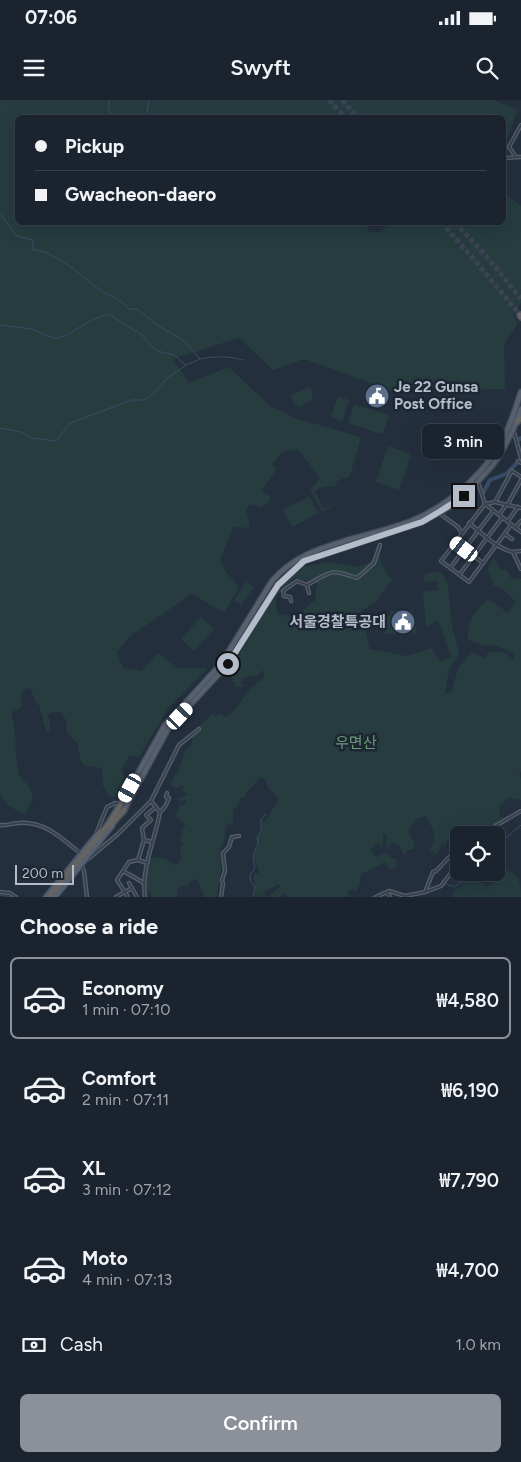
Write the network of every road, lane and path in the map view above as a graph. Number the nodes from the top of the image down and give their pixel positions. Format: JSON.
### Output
{"nodes":[{"id":1,"x":521,"y":126,"type":"edge"},
{"id":2,"x":516,"y":157,"type":"junction"},
{"id":3,"x":521,"y":157,"type":"edge"},
{"id":4,"x":506,"y":158,"type":"edge"},
{"id":5,"x":521,"y":392,"type":"edge"},
{"id":6,"x":521,"y":409,"type":"edge"},
{"id":7,"x":515,"y":424,"type":"edge"},
{"id":8,"x":521,"y":458,"type":"edge"},
{"id":9,"x":475,"y":478,"type":"junction"},
{"id":10,"x":521,"y":478,"type":"edge"},
{"id":11,"x":478,"y":482,"type":"junction"},
{"id":12,"x":495,"y":502,"type":"junction"},
{"id":13,"x":485,"y":504,"type":"junction"},
{"id":14,"x":507,"y":505,"type":"junction"},
{"id":15,"x":520,"y":507,"type":"edge"},
{"id":16,"x":493,"y":511,"type":"junction"},
{"id":17,"x":439,"y":512,"type":"junction"},
{"id":18,"x":498,"y":515,"type":"junction"},
{"id":19,"x":502,"y":518,"type":"junction"},
{"id":20,"x":521,"y":521,"type":"edge"},
{"id":21,"x":507,"y":522,"type":"junction"},
{"id":22,"x":469,"y":523,"type":"junction"},
{"id":23,"x":511,"y":525,"type":"junction"},
{"id":24,"x":515,"y":528,"type":"junction"},
{"id":25,"x":478,"y":530,"type":"junction"},
{"id":26,"x":521,"y":532,"type":"edge"},
{"id":27,"x":380,"y":533,"type":"junction"},
{"id":28,"x":462,"y":533,"type":"junction"},
{"id":29,"x":505,"y":534,"type":"junction"},
{"id":30,"x":488,"y":537,"type":"junction"},
{"id":31,"x":512,"y":539,"type":"dead end"},
{"id":32,"x":455,"y":542,"type":"junction"},
{"id":33,"x":497,"y":544,"type":"junction"},
{"id":34,"x":380,"y":545,"type":"dead end"},
{"id":35,"x":464,"y":549,"type":"junction"},
{"id":36,"x":521,"y":551,"type":"edge"},
{"id":37,"x":513,"y":552,"type":"junction"},
{"id":38,"x":474,"y":556,"type":"junction"},
{"id":39,"x":483,"y":563,"type":"junction"},
{"id":40,"x":450,"y":568,"type":"junction"},
{"id":41,"x":521,"y":569,"type":"edge"},
{"id":42,"x":460,"y":575,"type":"junction"},
{"id":43,"x":307,"y":585,"type":"junction"},
{"id":44,"x":309,"y":593,"type":"dead end"},
{"id":45,"x":291,"y":601,"type":"dead end"},
{"id":46,"x":199,"y":729,"type":"dead end"},
{"id":47,"x":167,"y":794,"type":"dead end"},
{"id":48,"x":151,"y":801,"type":"junction"},
{"id":49,"x":156,"y":806,"type":"junction"},
{"id":50,"x":123,"y":807,"type":"junction"},
{"id":51,"x":521,"y":811,"type":"edge"},
{"id":52,"x":160,"y":812,"type":"junction"},
{"id":53,"x":0,"y":825,"type":"edge"},
{"id":54,"x":495,"y":826,"type":"edge"},
{"id":55,"x":95,"y":836,"type":"junction"},
{"id":56,"x":239,"y":836,"type":"dead end"},
{"id":57,"x":144,"y":840,"type":"junction"},
{"id":58,"x":152,"y":842,"type":"junction"},
{"id":59,"x":80,"y":853,"type":"junction"},
{"id":60,"x":450,"y":856,"type":"edge"},
{"id":61,"x":138,"y":860,"type":"junction"},
{"id":62,"x":84,"y":862,"type":"junction"},
{"id":63,"x":147,"y":863,"type":"junction"},
{"id":64,"x":123,"y":870,"type":"junction"},
{"id":65,"x":450,"y":874,"type":"edge"},
{"id":66,"x":129,"y":882,"type":"dead end"},
{"id":67,"x":144,"y":884,"type":"junction"},
{"id":68,"x":132,"y":888,"type":"junction"},
{"id":69,"x":0,"y":892,"type":"edge"},
{"id":70,"x":125,"y":892,"type":"junction"},
{"id":71,"x":387,"y":892,"type":"junction"},
{"id":72,"x":425,"y":892,"type":"junction"},
{"id":73,"x":418,"y":895,"type":"edge"},
{"id":74,"x":16,"y":897,"type":"edge"},
{"id":75,"x":50,"y":897,"type":"edge"},
{"id":76,"x":87,"y":897,"type":"edge"},
{"id":77,"x":116,"y":897,"type":"edge"},
{"id":78,"x":128,"y":897,"type":"edge"},
{"id":79,"x":137,"y":897,"type":"edge"},
{"id":80,"x":145,"y":897,"type":"edge"},
{"id":81,"x":221,"y":897,"type":"edge"},
{"id":82,"x":377,"y":897,"type":"edge"},
{"id":83,"x":390,"y":897,"type":"edge"}],
"edges":[{"from":1,"to":2,"type":"street"},
{"from":2,"to":3,"type":"street"},
{"from":2,"to":4,"type":"street"},
{"from":5,"to":7,"type":"main road"},
{"from":6,"to":7,"type":"main road"},
{"from":7,"to":8,"type":"street"},
{"from":7,"to":9,"type":"main road"},
{"from":7,"to":11,"type":"main road"},
{"from":9,"to":11,"type":"main road"},
{"from":9,"to":27,"type":"main road"},
{"from":10,"to":12,"type":"street"},
{"from":10,"to":14,"type":"street"},
{"from":11,"to":13,"type":"street"},
{"from":11,"to":17,"type":"main road"},
{"from":12,"to":13,"type":"street"},
{"from":12,"to":14,"type":"street"},
{"from":13,"to":16,"type":"street"},
{"from":13,"to":22,"type":"street"},
{"from":14,"to":15,"type":"street"},
{"from":14,"to":18,"type":"street"},
{"from":15,"to":21,"type":"street"},
{"from":16,"to":18,"type":"street"},
{"from":16,"to":25,"type":"street"},
{"from":17,"to":27,"type":"main road"},
{"from":17,"to":28,"type":"street"},
{"from":18,"to":19,"type":"street"},
{"from":19,"to":21,"type":"street"},
{"from":19,"to":30,"type":"street"},
{"from":20,"to":24,"type":"street"},
{"from":21,"to":23,"type":"street"},
{"from":22,"to":25,"type":"street"},
{"from":22,"to":28,"type":"street"},
{"from":23,"to":24,"type":"street"},
{"from":23,"to":29,"type":"street"},
{"from":24,"to":26,"type":"street"},
{"from":25,"to":30,"type":"street"},
{"from":25,"to":35,"type":"street"},
{"from":27,"to":50,"type":"main road"},
{"from":27,"to":50,"type":"main road"},
{"from":28,"to":32,"type":"street"},
{"from":29,"to":31,"type":"street"},
{"from":29,"to":33,"type":"street"},
{"from":30,"to":33,"type":"street"},
{"from":30,"to":38,"type":"street"},
{"from":32,"to":35,"type":"street"},
{"from":32,"to":40,"type":"street"},
{"from":33,"to":37,"type":"street"},
{"from":33,"to":39,"type":"street"},
{"from":34,"to":43,"type":"street"},
{"from":35,"to":38,"type":"street"},
{"from":35,"to":40,"type":"street"},
{"from":36,"to":37,"type":"street"},
{"from":37,"to":41,"type":"street"},
{"from":38,"to":39,"type":"street"},
{"from":38,"to":42,"type":"street"},
{"from":39,"to":42,"type":"street"},
{"from":40,"to":42,"type":"street"},
{"from":43,"to":44,"type":"street"},
{"from":43,"to":45,"type":"street"},
{"from":46,"to":48,"type":"street"},
{"from":47,"to":52,"type":"street"},
{"from":48,"to":49,"type":"street"},
{"from":48,"to":62,"type":"street"},
{"from":49,"to":52,"type":"street"},
{"from":49,"to":57,"type":"street"},
{"from":50,"to":55,"type":"main road"},
{"from":50,"to":55,"type":"street"},
{"from":50,"to":62,"type":"main road"},
{"from":50,"to":75,"type":"highway"},
{"from":51,"to":54,"type":"street"},
{"from":52,"to":58,"type":"street"},
{"from":53,"to":59,"type":"street"},
{"from":55,"to":59,"type":"main road"},
{"from":56,"to":81,"type":"street"},
{"from":57,"to":58,"type":"street"},
{"from":57,"to":61,"type":"street"},
{"from":58,"to":63,"type":"street"},
{"from":59,"to":75,"type":"main road"},
{"from":60,"to":72,"type":"street"},
{"from":61,"to":63,"type":"street"},
{"from":61,"to":64,"type":"street"},
{"from":62,"to":75,"type":"main road"},
{"from":62,"to":76,"type":"street"},
{"from":63,"to":67,"type":"street"},
{"from":64,"to":67,"type":"street"},
{"from":64,"to":70,"type":"street"},
{"from":65,"to":72,"type":"street"},
{"from":66,"to":68,"type":"street"},
{"from":67,"to":80,"type":"street"},
{"from":68,"to":70,"type":"street"},
{"from":68,"to":79,"type":"street"},
{"from":69,"to":74,"type":"street"},
{"from":70,"to":77,"type":"street"},
{"from":70,"to":78,"type":"street"},
{"from":71,"to":73,"type":"street"},
{"from":71,"to":82,"type":"street"},
{"from":71,"to":83,"type":"street"},
{"from":72,"to":73,"type":"street"}]}
